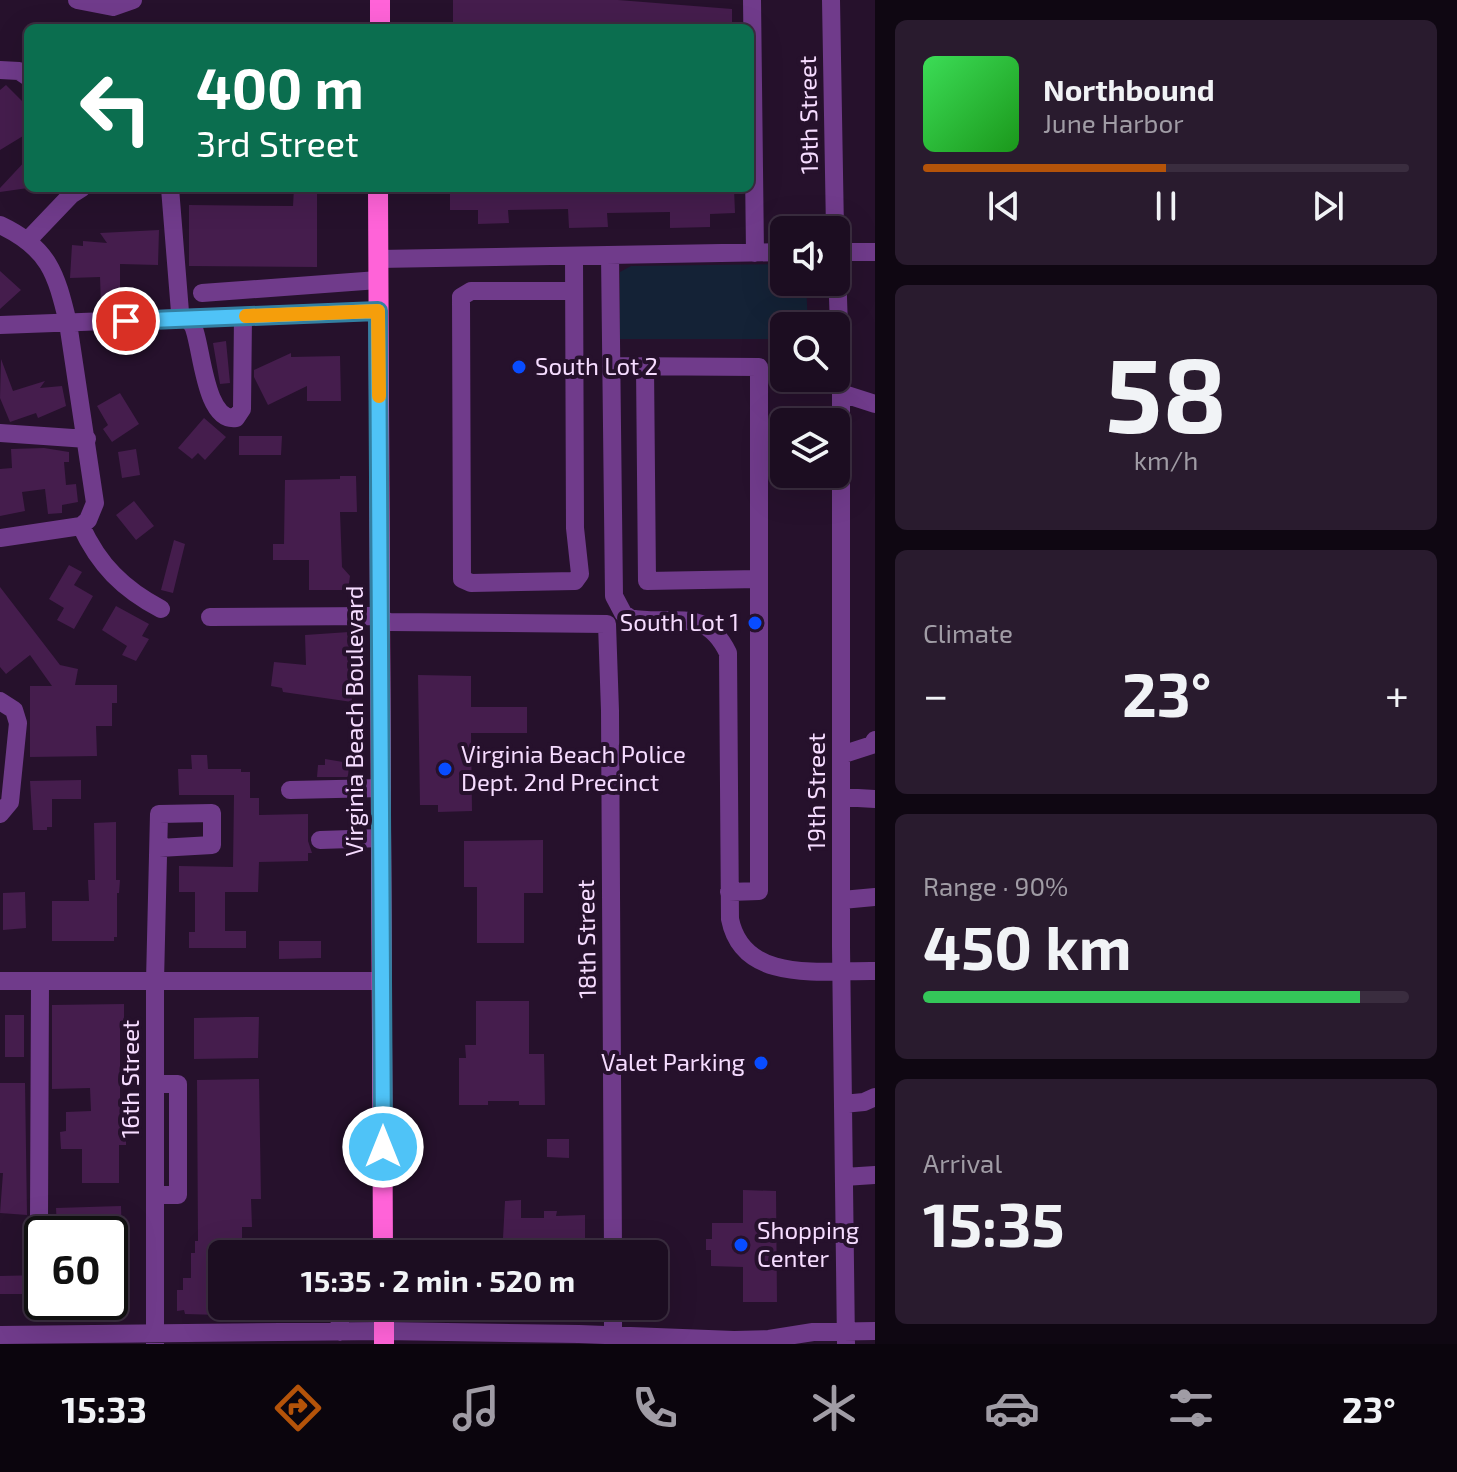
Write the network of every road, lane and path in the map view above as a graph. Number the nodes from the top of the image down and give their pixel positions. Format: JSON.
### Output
{"nodes":[{"id":1,"x":77,"y":0,"type":"edge"},
{"id":2,"x":133,"y":0,"type":"edge"},
{"id":3,"x":380,"y":0,"type":"edge"},
{"id":4,"x":752,"y":0,"type":"edge"},
{"id":5,"x":831,"y":0,"type":"edge"},
{"id":6,"x":380,"y":24,"type":"edge"},
{"id":7,"x":752,"y":24,"type":"edge"},
{"id":8,"x":0,"y":70,"type":"edge"},
{"id":9,"x":24,"y":74,"type":"edge"},
{"id":10,"x":754,"y":169,"type":"edge"},
{"id":11,"x":76,"y":192,"type":"edge"},
{"id":12,"x":170,"y":192,"type":"edge"},
{"id":13,"x":378,"y":192,"type":"edge"},
{"id":14,"x":835,"y":216,"type":"edge"},
{"id":15,"x":0,"y":225,"type":"edge"},
{"id":16,"x":28,"y":240,"type":"junction"},
{"id":17,"x":850,"y":249,"type":"edge"},
{"id":18,"x":770,"y":252,"type":"edge"},
{"id":19,"x":875,"y":252,"type":"edge"},
{"id":20,"x":755,"y":253,"type":"junction"},
{"id":21,"x":610,"y":255,"type":"junction"},
{"id":22,"x":574,"y":256,"type":"junction"},
{"id":23,"x":378,"y":259,"type":"junction"},
{"id":24,"x":378,"y":280,"type":"junction"},
{"id":25,"x":574,"y":291,"type":"junction"},
{"id":26,"x":202,"y":293,"type":"dead end"},
{"id":27,"x":838,"y":296,"type":"edge"},
{"id":28,"x":378,"y":311,"type":"junction"},
{"id":29,"x":243,"y":316,"type":"junction"},
{"id":30,"x":184,"y":318,"type":"junction"},
{"id":31,"x":68,"y":323,"type":"junction"},
{"id":32,"x":0,"y":325,"type":"edge"},
{"id":33,"x":611,"y":366,"type":"junction"},
{"id":34,"x":645,"y":366,"type":"junction"},
{"id":35,"x":841,"y":393,"type":"junction"},
{"id":36,"x":875,"y":404,"type":"edge"},
{"id":37,"x":0,"y":433,"type":"edge"},
{"id":38,"x":87,"y":439,"type":"junction"},
{"id":39,"x":81,"y":526,"type":"junction"},
{"id":40,"x":0,"y":538,"type":"edge"},
{"id":41,"x":758,"y":579,"type":"junction"},
{"id":42,"x":161,"y":609,"type":"dead end"},
{"id":43,"x":210,"y":617,"type":"dead end"},
{"id":44,"x":380,"y":618,"type":"junction"},
{"id":45,"x":0,"y":701,"type":"edge"},
{"id":46,"x":875,"y":740,"type":"edge"},
{"id":47,"x":841,"y":755,"type":"junction"},
{"id":48,"x":382,"y":788,"type":"junction"},
{"id":49,"x":290,"y":790,"type":"dead end"},
{"id":50,"x":841,"y":797,"type":"junction"},
{"id":51,"x":875,"y":799,"type":"edge"},
{"id":52,"x":0,"y":814,"type":"edge"},
{"id":53,"x":382,"y":838,"type":"junction"},
{"id":54,"x":320,"y":840,"type":"dead end"},
{"id":55,"x":159,"y":848,"type":"junction"},
{"id":56,"x":729,"y":892,"type":"junction"},
{"id":57,"x":875,"y":897,"type":"edge"},
{"id":58,"x":842,"y":900,"type":"junction"},
{"id":59,"x":841,"y":971,"type":"junction"},
{"id":60,"x":875,"y":971,"type":"edge"},
{"id":61,"x":0,"y":981,"type":"edge"},
{"id":62,"x":40,"y":981,"type":"junction"},
{"id":63,"x":155,"y":981,"type":"junction"},
{"id":64,"x":382,"y":981,"type":"junction"},
{"id":65,"x":875,"y":1097,"type":"edge"},
{"id":66,"x":843,"y":1104,"type":"junction"},
{"id":67,"x":875,"y":1175,"type":"edge"},
{"id":68,"x":844,"y":1177,"type":"junction"},
{"id":69,"x":39,"y":1216,"type":"edge"},
{"id":70,"x":383,"y":1240,"type":"edge"},
{"id":71,"x":613,"y":1240,"type":"edge"},
{"id":72,"x":875,"y":1331,"type":"edge"},
{"id":73,"x":0,"y":1335,"type":"edge"},
{"id":74,"x":346,"y":1336,"type":"edge"},
{"id":75,"x":846,"y":1337,"type":"edge"},
{"id":76,"x":255,"y":1338,"type":"edge"},
{"id":77,"x":302,"y":1338,"type":"edge"},
{"id":78,"x":384,"y":1338,"type":"edge"},
{"id":79,"x":155,"y":1339,"type":"edge"},
{"id":80,"x":613,"y":1340,"type":"edge"},
{"id":81,"x":751,"y":1342,"type":"edge"}],
"edges":[{"from":1,"to":2,"type":"street"},
{"from":3,"to":6,"type":"main road"},
{"from":4,"to":7,"type":"street"},
{"from":5,"to":14,"type":"street","name":"19th Street"},
{"from":8,"to":9,"type":"street"},
{"from":10,"to":20,"type":"street"},
{"from":11,"to":16,"type":"street"},
{"from":12,"to":30,"type":"street"},
{"from":13,"to":23,"type":"main road","name":"Virginia Beach Boulevard"},
{"from":15,"to":16,"type":"street"},
{"from":16,"to":31,"type":"street"},
{"from":17,"to":19,"type":"street"},
{"from":18,"to":20,"type":"street"},
{"from":20,"to":21,"type":"street"},
{"from":21,"to":22,"type":"street"},
{"from":21,"to":33,"type":"street"},
{"from":22,"to":23,"type":"street"},
{"from":22,"to":25,"type":"street"},
{"from":23,"to":24,"type":"main road","name":"Virginia Beach Boulevard"},
{"from":24,"to":26,"type":"street"},
{"from":24,"to":28,"type":"main road","name":"Virginia Beach Boulevard"},
{"from":25,"to":25,"type":"street"},
{"from":27,"to":35,"type":"street","name":"19th Street"},
{"from":28,"to":29,"type":"street"},
{"from":28,"to":44,"type":"main road","name":"Virginia Beach Boulevard"},
{"from":29,"to":30,"type":"street"},
{"from":29,"to":30,"type":"street"},
{"from":30,"to":31,"type":"street"},
{"from":31,"to":32,"type":"street"},
{"from":31,"to":38,"type":"street"},
{"from":33,"to":34,"type":"street"},
{"from":33,"to":56,"type":"street"},
{"from":34,"to":41,"type":"street"},
{"from":34,"to":41,"type":"street"},
{"from":35,"to":36,"type":"street"},
{"from":35,"to":47,"type":"street","name":"19th Street"},
{"from":37,"to":38,"type":"street"},
{"from":38,"to":39,"type":"street"},
{"from":39,"to":40,"type":"street"},
{"from":39,"to":42,"type":"street"},
{"from":41,"to":56,"type":"street"},
{"from":43,"to":44,"type":"street"},
{"from":44,"to":48,"type":"main road","name":"Virginia Beach Boulevard"},
{"from":44,"to":71,"type":"street","name":"18th Street"},
{"from":45,"to":52,"type":"street"},
{"from":46,"to":47,"type":"street"},
{"from":47,"to":50,"type":"street","name":"19th Street"},
{"from":48,"to":49,"type":"street"},
{"from":48,"to":53,"type":"main road","name":"Virginia Beach Boulevard"},
{"from":50,"to":51,"type":"street"},
{"from":50,"to":58,"type":"street","name":"19th Street"},
{"from":53,"to":54,"type":"street"},
{"from":53,"to":64,"type":"main road","name":"Virginia Beach Boulevard"},
{"from":55,"to":55,"type":"street","name":"16th Street"},
{"from":55,"to":63,"type":"street","name":"16th Street"},
{"from":56,"to":59,"type":"street"},
{"from":57,"to":58,"type":"street"},
{"from":58,"to":59,"type":"street","name":"19th Street"},
{"from":59,"to":60,"type":"street"},
{"from":59,"to":66,"type":"street","name":"19th Street"},
{"from":61,"to":62,"type":"street"},
{"from":62,"to":63,"type":"street"},
{"from":62,"to":69,"type":"street"},
{"from":63,"to":64,"type":"street"},
{"from":63,"to":79,"type":"street","name":"16th Street"},
{"from":64,"to":70,"type":"main road","name":"Virginia Beach Boulevard"},
{"from":65,"to":66,"type":"street"},
{"from":66,"to":68,"type":"street","name":"19th Street"},
{"from":67,"to":68,"type":"street"},
{"from":68,"to":75,"type":"street","name":"19th Street"},
{"from":72,"to":75,"type":"street"},
{"from":73,"to":79,"type":"street"},
{"from":74,"to":77,"type":"street"},
{"from":74,"to":78,"type":"street"},
{"from":75,"to":81,"type":"street"},
{"from":76,"to":77,"type":"street"},
{"from":76,"to":79,"type":"street"},
{"from":78,"to":80,"type":"street"},
{"from":80,"to":81,"type":"street"}]}
